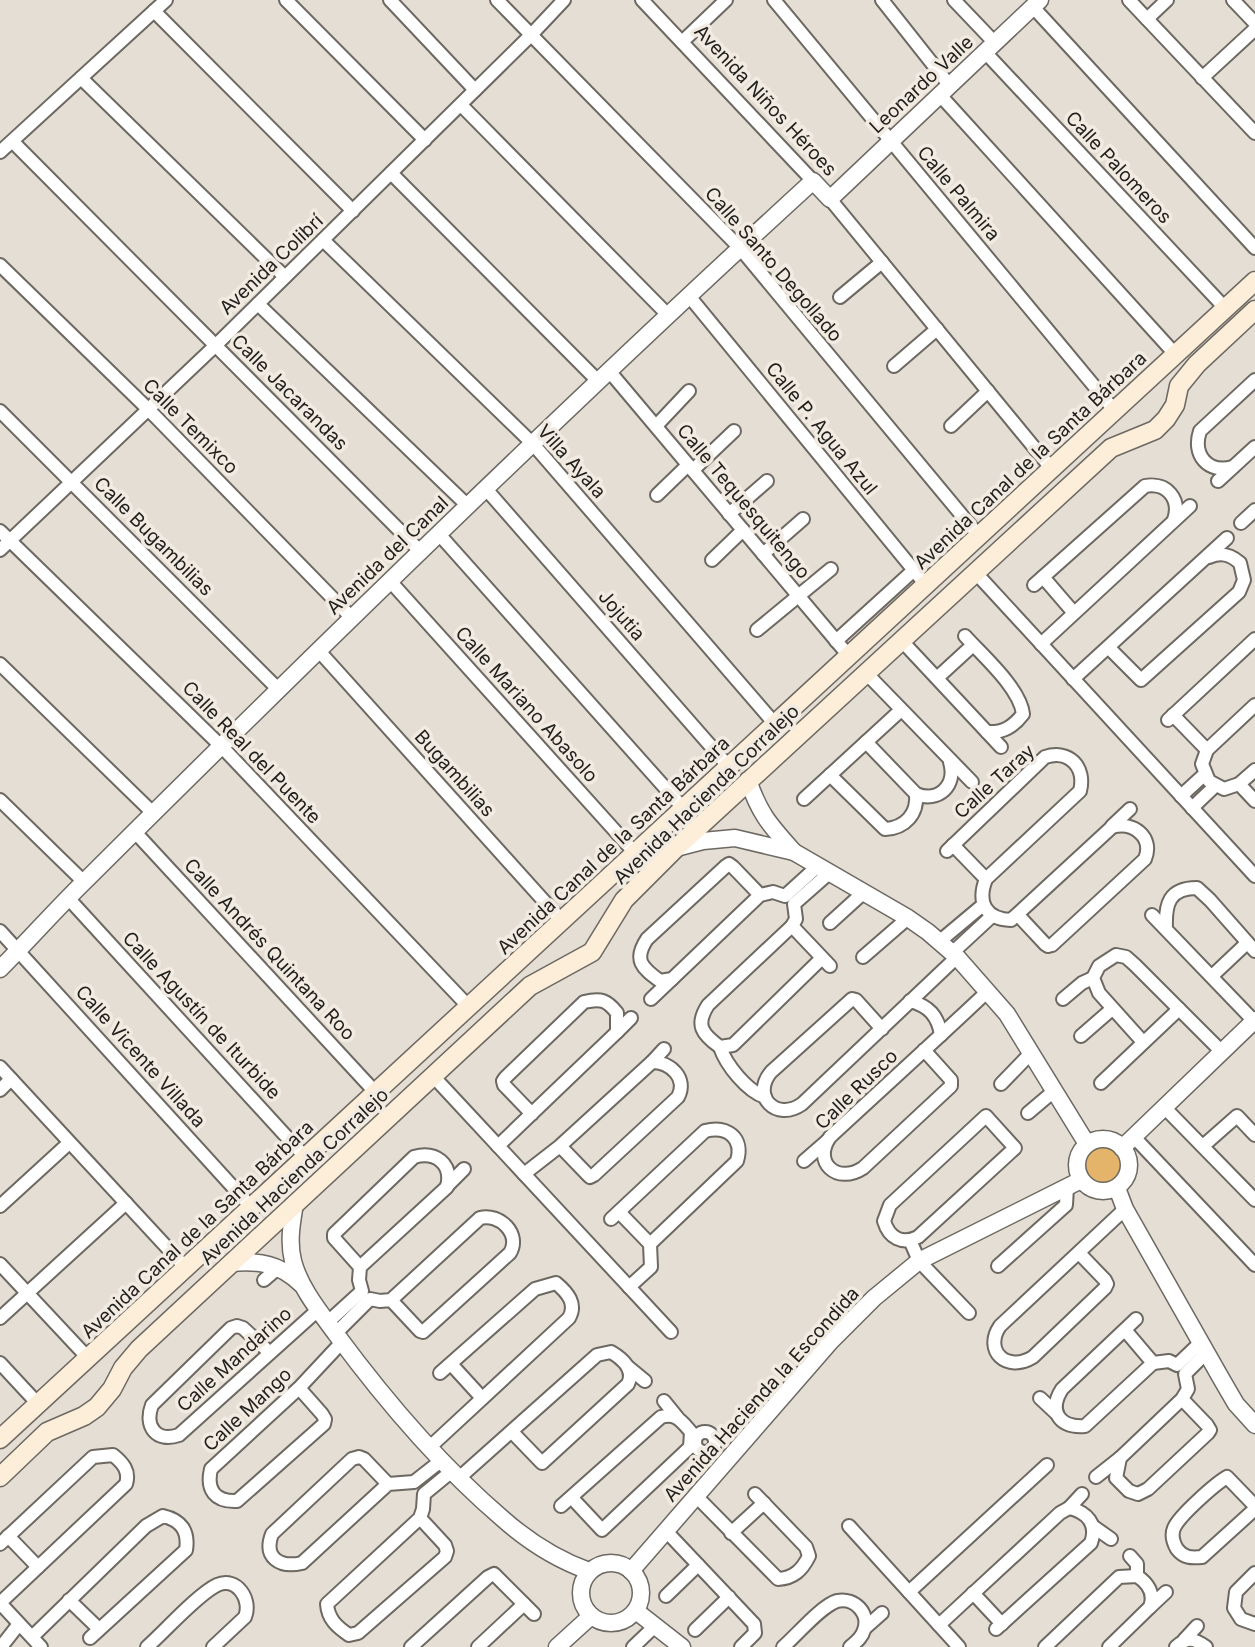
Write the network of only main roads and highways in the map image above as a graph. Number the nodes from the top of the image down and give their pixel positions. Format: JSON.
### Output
{"nodes":[{"id":1,"x":1255,"y":281,"type":"edge"},
{"id":2,"x":1255,"y":310,"type":"edge"},
{"id":3,"x":687,"y":805,"type":"junction"},
{"id":4,"x":707,"y":819,"type":"junction"},
{"id":5,"x":0,"y":1439,"type":"edge"},
{"id":6,"x":0,"y":1476,"type":"edge"}],
"edges":[{"from":1,"to":3,"type":"main road","name":"Avenida Canal de la Santa Bárbara"},
{"from":2,"to":4,"type":"main road","name":"Avenida Hacienda Corralejo"},
{"from":3,"to":4,"type":"main road"},
{"from":3,"to":5,"type":"main road","name":"Avenida Canal de la Santa Bárbara"},
{"from":4,"to":6,"type":"main road","name":"Avenida Hacienda Corralejo"}]}
